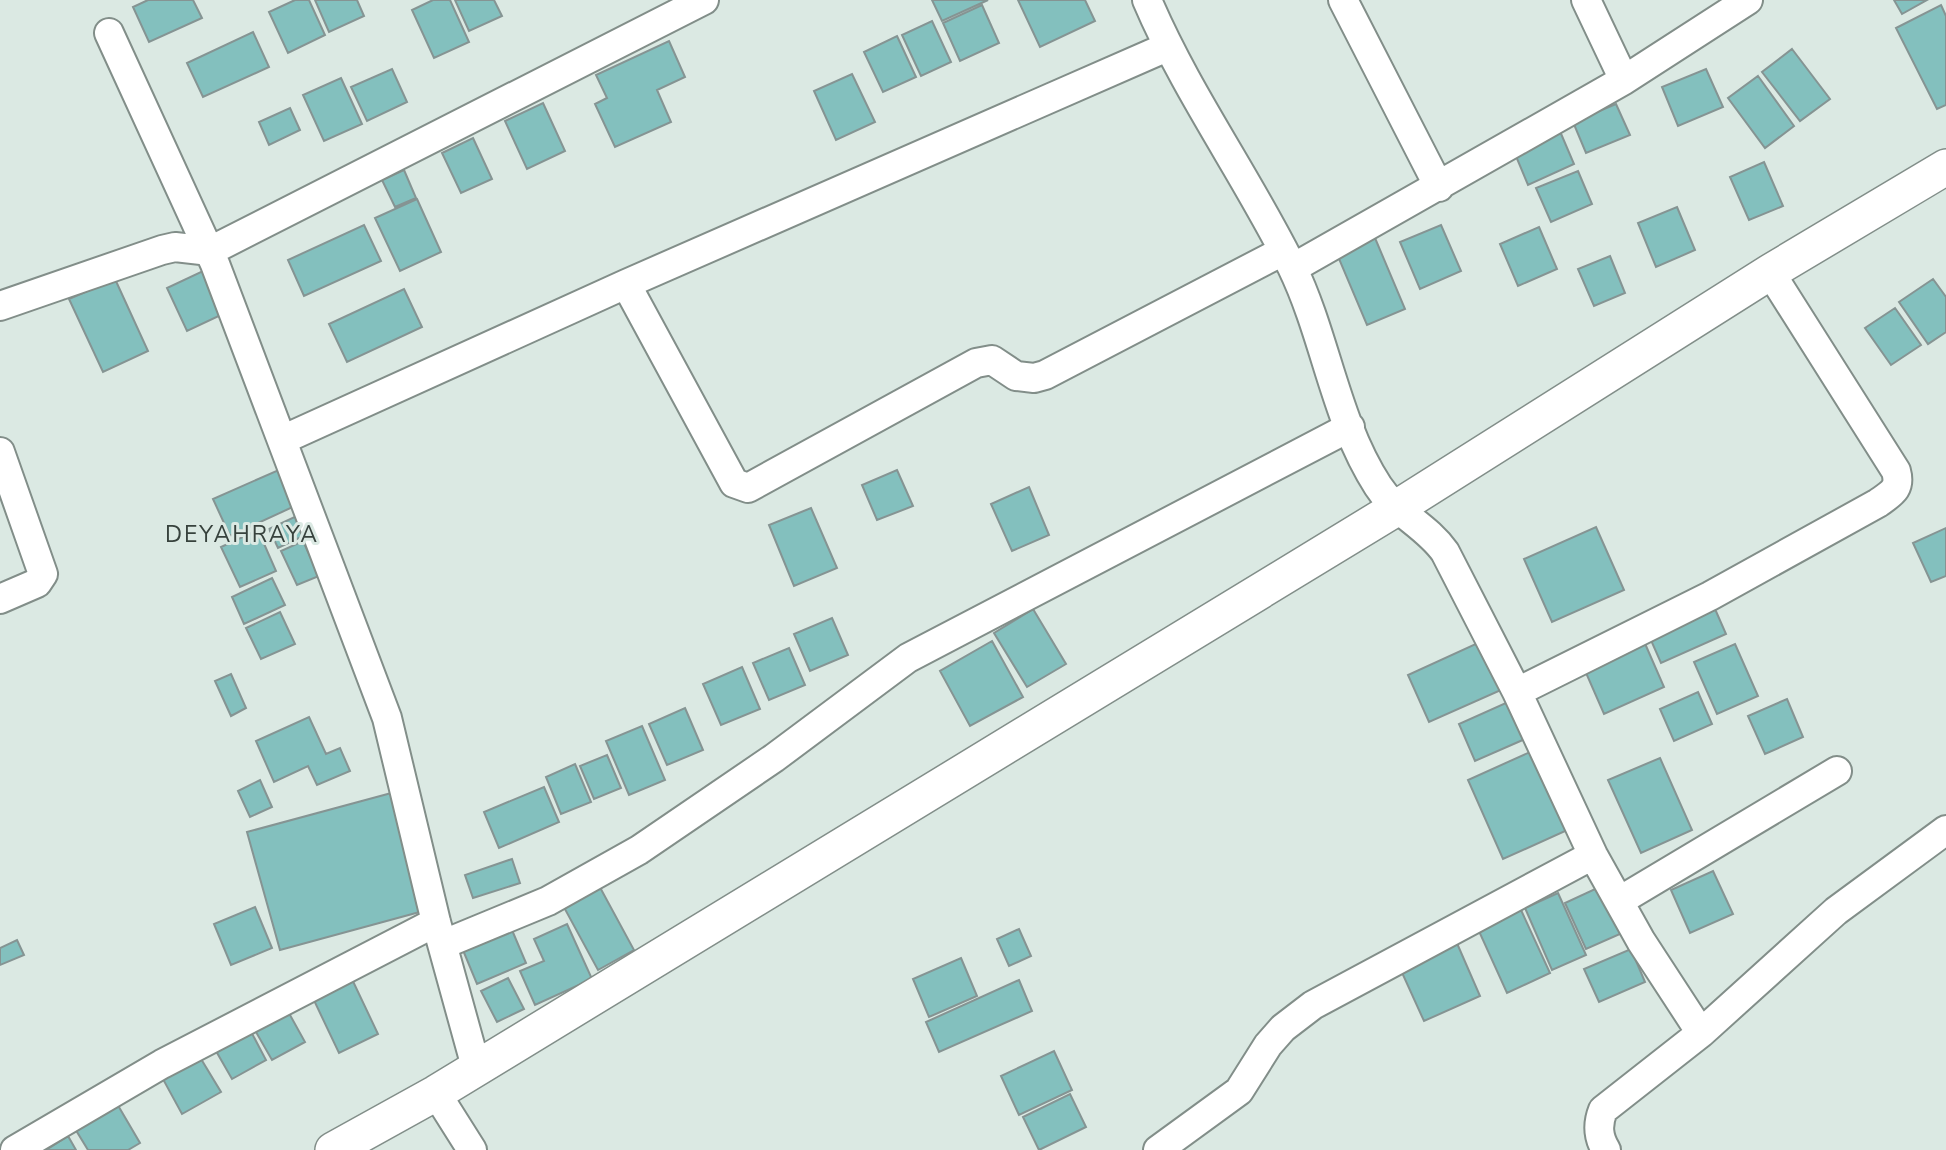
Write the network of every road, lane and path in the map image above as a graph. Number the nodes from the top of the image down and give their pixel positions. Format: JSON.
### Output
{"nodes":[{"id":1,"x":704,"y":0,"type":"edge"},
{"id":2,"x":1147,"y":0,"type":"edge"},
{"id":3,"x":1343,"y":0,"type":"edge"},
{"id":4,"x":1586,"y":0,"type":"edge"},
{"id":5,"x":1748,"y":0,"type":"edge"},
{"id":6,"x":109,"y":33,"type":"dead end"},
{"id":7,"x":1167,"y":47,"type":"junction"},
{"id":8,"x":1624,"y":80,"type":"junction"},
{"id":9,"x":1946,"y":167,"type":"edge"},
{"id":10,"x":1439,"y":187,"type":"junction"},
{"id":11,"x":210,"y":251,"type":"junction"},
{"id":12,"x":1288,"y":260,"type":"junction"},
{"id":13,"x":1770,"y":272,"type":"junction"},
{"id":14,"x":626,"y":284,"type":"junction"},
{"id":15,"x":0,"y":306,"type":"edge"},
{"id":16,"x":1350,"y":427,"type":"junction"},
{"id":17,"x":282,"y":440,"type":"junction"},
{"id":18,"x":0,"y":453,"type":"edge"},
{"id":19,"x":1395,"y":509,"type":"junction"},
{"id":20,"x":0,"y":599,"type":"edge"},
{"id":21,"x":1517,"y":692,"type":"junction"},
{"id":22,"x":1837,"y":771,"type":"dead end"},
{"id":23,"x":1946,"y":830,"type":"edge"},
{"id":24,"x":1593,"y":855,"type":"junction"},
{"id":25,"x":1621,"y":901,"type":"junction"},
{"id":26,"x":440,"y":933,"type":"junction"},
{"id":27,"x":1701,"y":1033,"type":"junction"},
{"id":28,"x":476,"y":1068,"type":"junction"},
{"id":29,"x":436,"y":1093,"type":"junction"},
{"id":30,"x":15,"y":1150,"type":"edge"},
{"id":31,"x":333,"y":1150,"type":"edge"},
{"id":32,"x":472,"y":1150,"type":"edge"},
{"id":33,"x":1158,"y":1150,"type":"edge"},
{"id":34,"x":1606,"y":1150,"type":"edge"}],
"edges":[{"from":1,"to":11,"type":"street"},
{"from":2,"to":7,"type":"street"},
{"from":3,"to":10,"type":"street"},
{"from":4,"to":8,"type":"street"},
{"from":5,"to":8,"type":"street"},
{"from":6,"to":11,"type":"street"},
{"from":7,"to":12,"type":"street"},
{"from":7,"to":14,"type":"street"},
{"from":8,"to":10,"type":"street"},
{"from":9,"to":13,"type":"street"},
{"from":10,"to":12,"type":"street"},
{"from":11,"to":15,"type":"street"},
{"from":11,"to":17,"type":"street"},
{"from":12,"to":14,"type":"street"},
{"from":12,"to":16,"type":"street"},
{"from":13,"to":19,"type":"street"},
{"from":13,"to":21,"type":"street"},
{"from":14,"to":17,"type":"street"},
{"from":16,"to":19,"type":"street"},
{"from":16,"to":26,"type":"street"},
{"from":17,"to":26,"type":"street"},
{"from":18,"to":20,"type":"street"},
{"from":19,"to":21,"type":"street"},
{"from":19,"to":28,"type":"street"},
{"from":21,"to":24,"type":"street"},
{"from":22,"to":25,"type":"street"},
{"from":23,"to":27,"type":"street"},
{"from":24,"to":25,"type":"street"},
{"from":24,"to":33,"type":"street"},
{"from":25,"to":27,"type":"street"},
{"from":26,"to":28,"type":"street"},
{"from":26,"to":30,"type":"street"},
{"from":27,"to":34,"type":"street"},
{"from":28,"to":29,"type":"street"},
{"from":29,"to":31,"type":"street"},
{"from":29,"to":32,"type":"street"}]}
